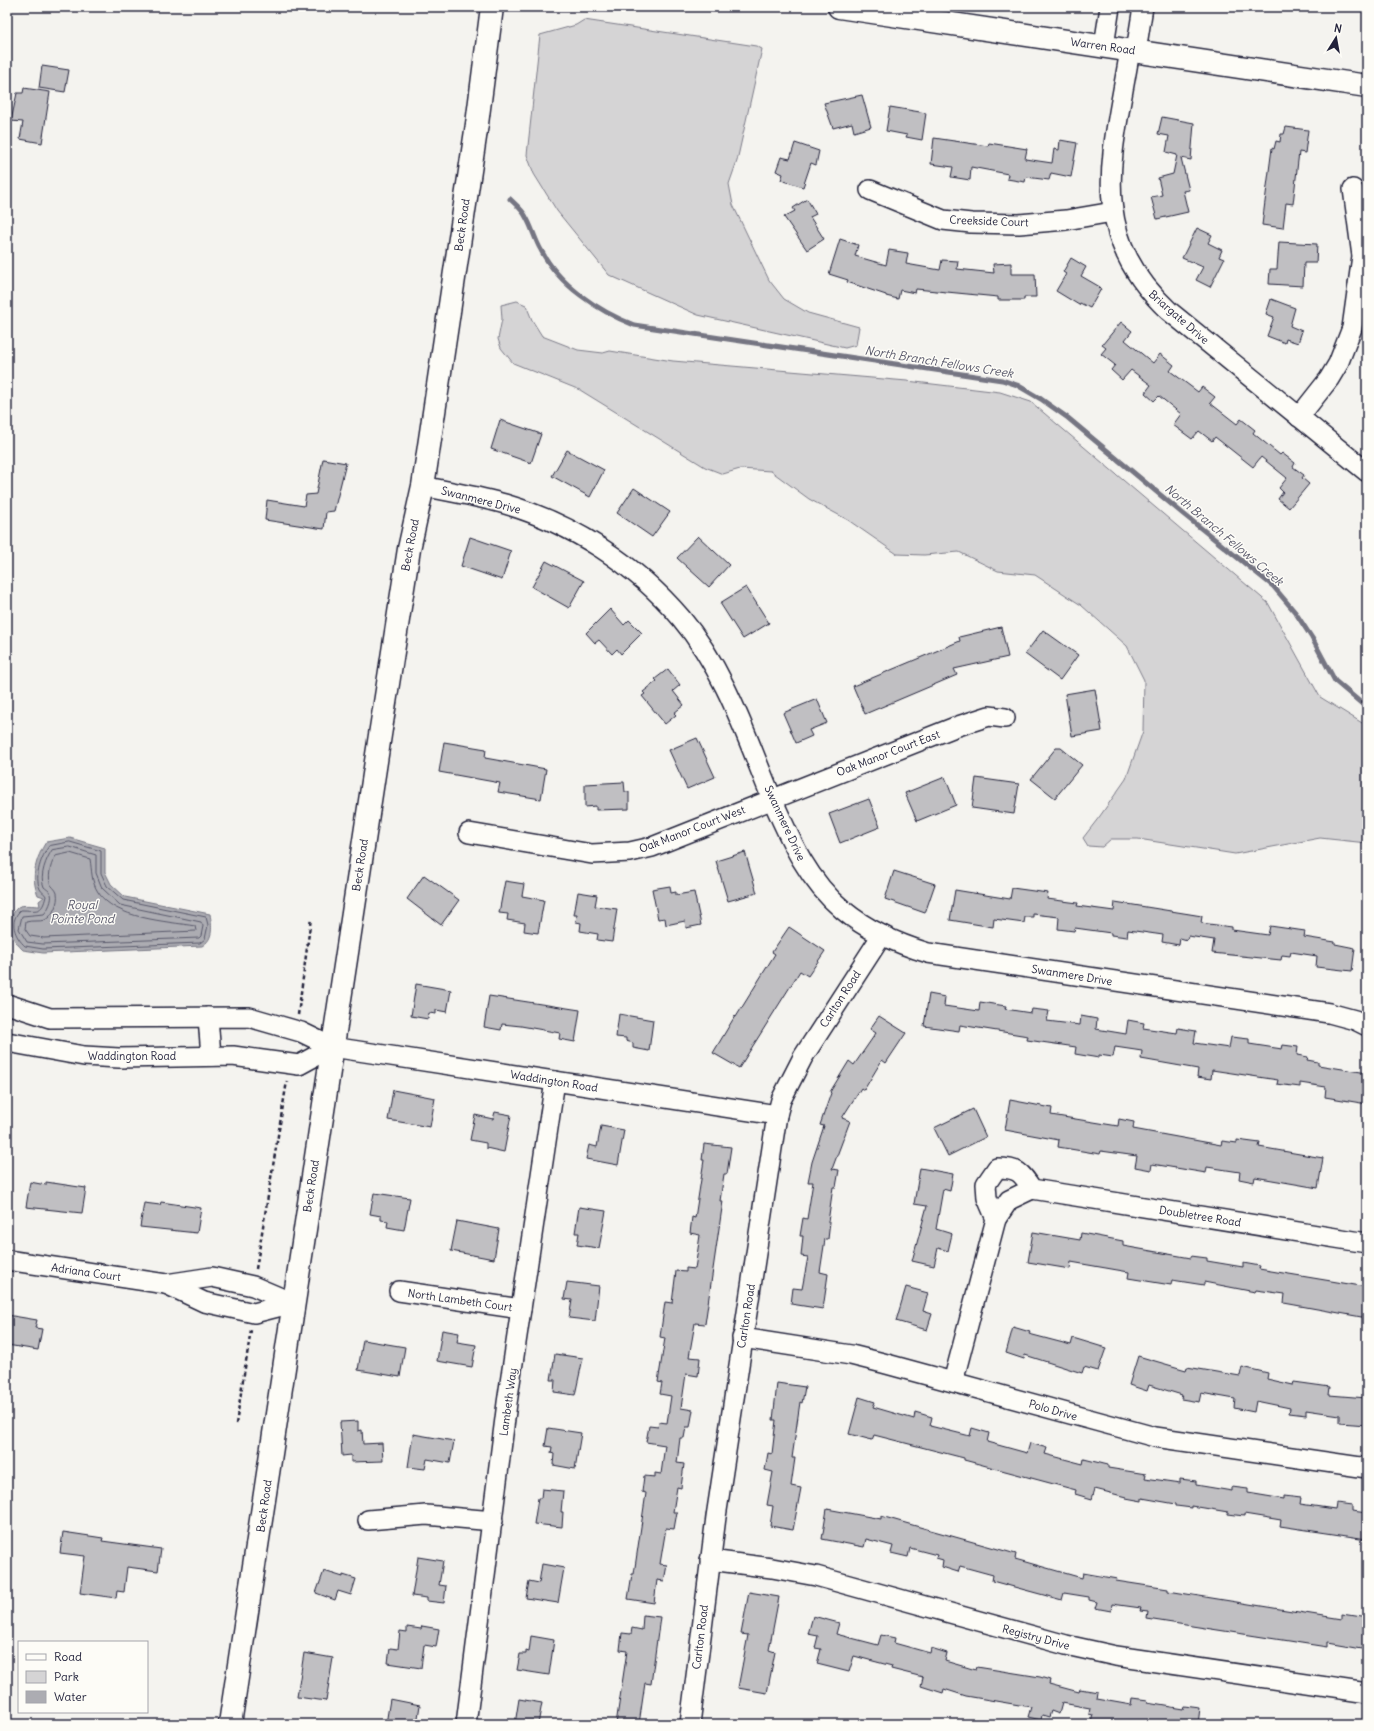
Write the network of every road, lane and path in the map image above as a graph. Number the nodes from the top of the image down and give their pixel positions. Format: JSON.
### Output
{"nodes":[{"id":1,"x":492,"y":7,"type":"edge"},
{"id":2,"x":839,"y":7,"type":"edge"},
{"id":3,"x":1110,"y":7,"type":"edge"},
{"id":4,"x":1143,"y":7,"type":"edge"},
{"id":5,"x":1104,"y":46,"type":"junction"},
{"id":6,"x":1133,"y":50,"type":"junction"},
{"id":7,"x":1367,"y":86,"type":"edge"},
{"id":8,"x":1353,"y":189,"type":"dead end"},
{"id":9,"x":870,"y":190,"type":"dead end"},
{"id":10,"x":1113,"y":212,"type":"junction"},
{"id":11,"x":1299,"y":417,"type":"junction"},
{"id":12,"x":1367,"y":472,"type":"edge"},
{"id":13,"x":423,"y":486,"type":"junction"},
{"id":14,"x":1005,"y":718,"type":"dead end"},
{"id":15,"x":772,"y":798,"type":"junction"},
{"id":16,"x":469,"y":833,"type":"dead end"},
{"id":17,"x":311,"y":918,"type":"dead end"},
{"id":18,"x":882,"y":935,"type":"junction"},
{"id":19,"x":7,"y":1004,"type":"edge"},
{"id":20,"x":208,"y":1017,"type":"junction"},
{"id":21,"x":1367,"y":1026,"type":"edge"},
{"id":22,"x":296,"y":1030,"type":"junction"},
{"id":23,"x":7,"y":1042,"type":"edge"},
{"id":24,"x":332,"y":1047,"type":"junction"},
{"id":25,"x":211,"y":1056,"type":"junction"},
{"id":26,"x":290,"y":1064,"type":"junction"},
{"id":27,"x":555,"y":1081,"type":"junction"},
{"id":28,"x":777,"y":1115,"type":"junction"},
{"id":29,"x":1032,"y":1189,"type":"junction"},
{"id":30,"x":996,"y":1219,"type":"junction"},
{"id":31,"x":1367,"y":1242,"type":"edge"},
{"id":32,"x":7,"y":1260,"type":"edge"},
{"id":33,"x":166,"y":1284,"type":"junction"},
{"id":34,"x":253,"y":1286,"type":"junction"},
{"id":35,"x":399,"y":1291,"type":"dead end"},
{"id":36,"x":293,"y":1303,"type":"junction"},
{"id":37,"x":521,"y":1309,"type":"junction"},
{"id":38,"x":254,"y":1313,"type":"junction"},
{"id":39,"x":742,"y":1338,"type":"junction"},
{"id":40,"x":953,"y":1382,"type":"junction"},
{"id":41,"x":236,"y":1424,"type":"dead end"},
{"id":42,"x":1367,"y":1468,"type":"edge"},
{"id":43,"x":368,"y":1520,"type":"dead end"},
{"id":44,"x":493,"y":1521,"type":"junction"},
{"id":45,"x":710,"y":1560,"type":"junction"},
{"id":46,"x":1367,"y":1693,"type":"edge"},
{"id":47,"x":230,"y":1724,"type":"edge"},
{"id":48,"x":466,"y":1724,"type":"edge"},
{"id":49,"x":690,"y":1724,"type":"edge"}],
"edges":[{"from":1,"to":13,"type":"main road","name":"Beck Road"},
{"from":2,"to":5,"type":"main road","name":"Warren Road"},
{"from":3,"to":5,"type":"street"},
{"from":4,"to":6,"type":"street","name":"Briargate Drive"},
{"from":5,"to":6,"type":"main road","name":"Warren Road"},
{"from":6,"to":7,"type":"main road","name":"Warren Road"},
{"from":6,"to":10,"type":"street","name":"Briargate Drive"},
{"from":8,"to":11,"type":"street"},
{"from":9,"to":10,"type":"street","name":"Creekside Court"},
{"from":10,"to":11,"type":"street","name":"Briargate Drive"},
{"from":11,"to":12,"type":"street","name":"Briargate Drive"},
{"from":13,"to":15,"type":"street","name":"Swanmere Drive"},
{"from":13,"to":24,"type":"main road","name":"Beck Road"},
{"from":14,"to":15,"type":"street","name":"Oak Manor Court East"},
{"from":15,"to":16,"type":"street","name":"Oak Manor Court West"},
{"from":15,"to":18,"type":"street","name":"Swanmere Drive"},
{"from":17,"to":22,"type":"path"},
{"from":18,"to":21,"type":"street","name":"Swanmere Drive"},
{"from":18,"to":28,"type":"street","name":"Carlton Road"},
{"from":19,"to":20,"type":"street","name":"Waddington Road"},
{"from":20,"to":22,"type":"street","name":"Waddington Road"},
{"from":20,"to":25,"type":"street"},
{"from":22,"to":24,"type":"street","name":"Waddington Road"},
{"from":23,"to":25,"type":"street","name":"Waddington Road"},
{"from":24,"to":26,"type":"street","name":"Waddington Road"},
{"from":24,"to":27,"type":"street","name":"Waddington Road"},
{"from":24,"to":36,"type":"main road","name":"Beck Road"},
{"from":25,"to":26,"type":"street","name":"Waddington Road"},
{"from":26,"to":34,"type":"path"},
{"from":27,"to":28,"type":"street","name":"Waddington Road"},
{"from":27,"to":37,"type":"street","name":"Lambeth Way"},
{"from":28,"to":39,"type":"street","name":"Carlton Road"},
{"from":29,"to":30,"type":"street"},
{"from":29,"to":30,"type":"street"},
{"from":29,"to":31,"type":"street","name":"Doubletree Road"},
{"from":30,"to":40,"type":"street"},
{"from":32,"to":33,"type":"street","name":"Adriana Court"},
{"from":33,"to":34,"type":"street","name":"Adriana Court"},
{"from":33,"to":38,"type":"street","name":"Adriana Court"},
{"from":34,"to":36,"type":"street","name":"Adriana Court"},
{"from":35,"to":37,"type":"street","name":"North Lambeth Court"},
{"from":36,"to":38,"type":"street","name":"Adriana Court"},
{"from":36,"to":47,"type":"main road","name":"Beck Road"},
{"from":37,"to":44,"type":"street","name":"Lambeth Way"},
{"from":38,"to":41,"type":"path"},
{"from":39,"to":40,"type":"street","name":"Polo Drive"},
{"from":39,"to":45,"type":"street","name":"Carlton Road"},
{"from":40,"to":42,"type":"street","name":"Polo Drive"},
{"from":43,"to":44,"type":"street"},
{"from":44,"to":48,"type":"street","name":"Lambeth Way"},
{"from":45,"to":46,"type":"street","name":"Registry Drive"},
{"from":45,"to":49,"type":"street","name":"Carlton Road"}]}
